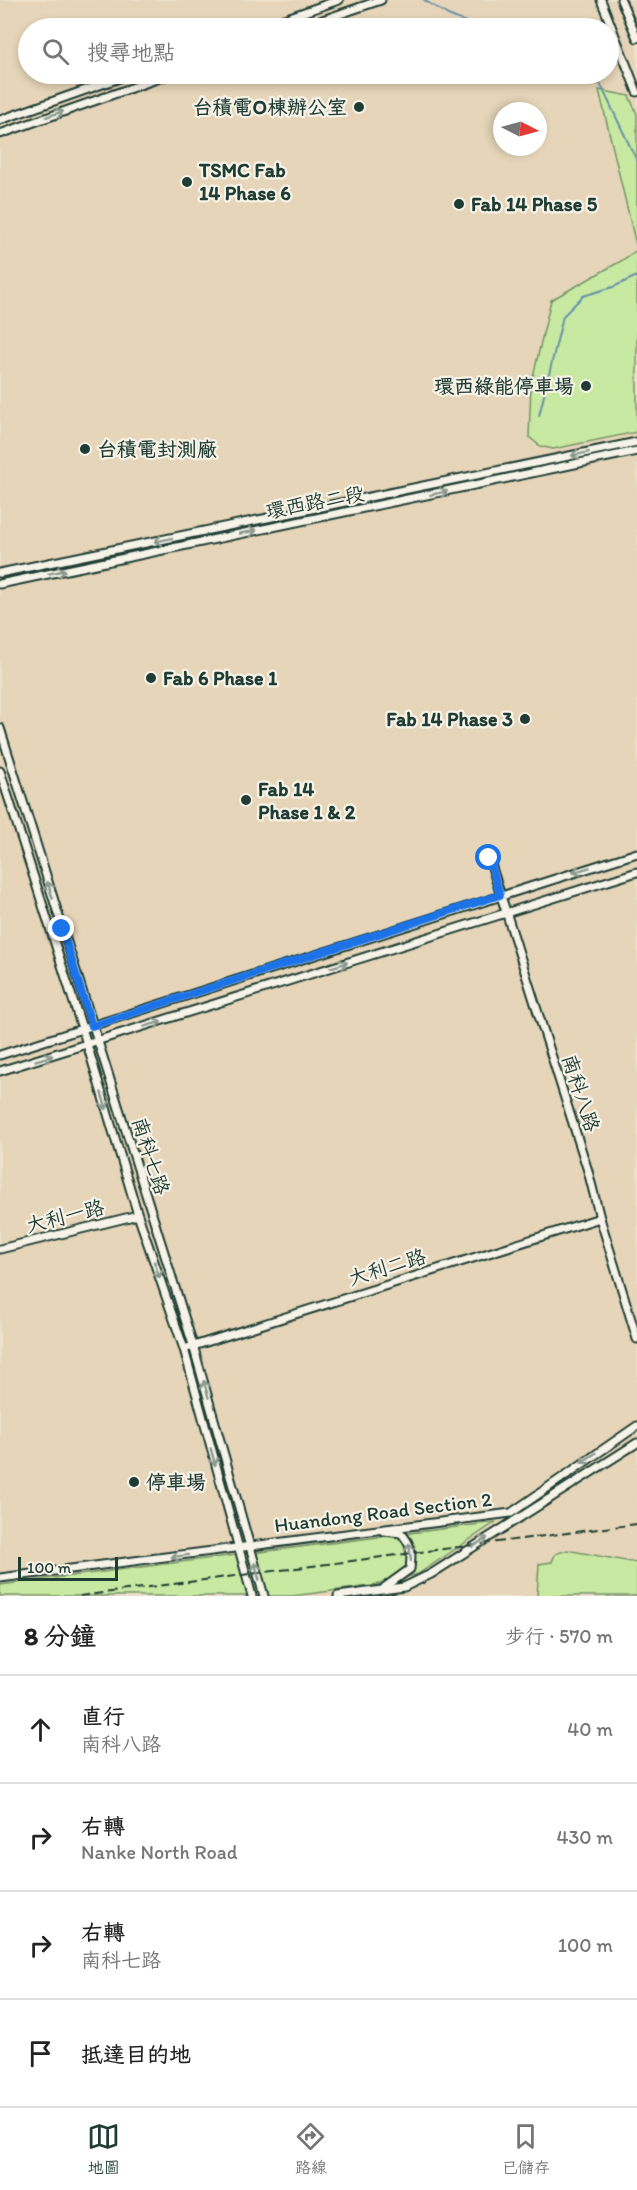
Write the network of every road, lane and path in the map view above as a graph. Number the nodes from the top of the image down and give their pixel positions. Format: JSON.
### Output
{"nodes":[{"id":1,"x":339,"y":0,"type":"edge"},
{"id":2,"x":381,"y":0,"type":"edge"},
{"id":3,"x":601,"y":0,"type":"edge"},
{"id":4,"x":621,"y":0,"type":"edge"},
{"id":5,"x":325,"y":2,"type":"edge"},
{"id":6,"x":284,"y":18,"type":"edge"},
{"id":7,"x":330,"y":18,"type":"joint"},
{"id":8,"x":608,"y":18,"type":"edge"},
{"id":9,"x":637,"y":38,"type":"edge"},
{"id":10,"x":619,"y":46,"type":"edge"},
{"id":11,"x":103,"y":84,"type":"edge"},
{"id":12,"x":142,"y":84,"type":"edge"},
{"id":13,"x":637,"y":93,"type":"edge"},
{"id":14,"x":0,"y":120,"type":"edge"},
{"id":15,"x":0,"y":134,"type":"edge"},
{"id":16,"x":637,"y":442,"type":"edge"},
{"id":17,"x":637,"y":452,"type":"edge"},
{"id":18,"x":0,"y":573,"type":"edge"},
{"id":19,"x":0,"y":584,"type":"edge"},
{"id":20,"x":0,"y":728,"type":"edge"},
{"id":21,"x":0,"y":771,"type":"edge"},
{"id":22,"x":637,"y":853,"type":"edge"},
{"id":23,"x":489,"y":858,"type":"dead end"},
{"id":24,"x":637,"y":872,"type":"edge"},
{"id":25,"x":500,"y":895,"type":"junction"},
{"id":26,"x":506,"y":913,"type":"junction"},
{"id":27,"x":92,"y":1026,"type":"junction"},
{"id":28,"x":82,"y":1029,"type":"junction"},
{"id":29,"x":97,"y":1041,"type":"junction"},
{"id":30,"x":87,"y":1044,"type":"junction"},
{"id":31,"x":0,"y":1055,"type":"edge"},
{"id":32,"x":0,"y":1071,"type":"edge"},
{"id":33,"x":138,"y":1215,"type":"junction"},
{"id":34,"x":600,"y":1218,"type":"junction"},
{"id":35,"x":0,"y":1249,"type":"edge"},
{"id":36,"x":637,"y":1339,"type":"edge"},
{"id":37,"x":193,"y":1345,"type":"junction"},
{"id":38,"x":183,"y":1349,"type":"junction"},
{"id":39,"x":637,"y":1426,"type":"edge"},
{"id":40,"x":637,"y":1443,"type":"edge"},
{"id":41,"x":371,"y":1529,"type":"junction"},
{"id":42,"x":250,"y":1546,"type":"junction"},
{"id":43,"x":238,"y":1548,"type":"junction"},
{"id":44,"x":0,"y":1578,"type":"edge"},
{"id":45,"x":381,"y":1590,"type":"junction"},
{"id":46,"x":252,"y":1596,"type":"edge"},
{"id":47,"x":264,"y":1596,"type":"edge"},
{"id":48,"x":338,"y":1596,"type":"edge"}],
"edges":[{"from":1,"to":5,"type":"street"},
{"from":2,"to":7,"type":"street"},
{"from":3,"to":8,"type":"street"},
{"from":4,"to":9,"type":"street"},
{"from":5,"to":6,"type":"street"},
{"from":5,"to":7,"type":"street"},
{"from":10,"to":13,"type":"street"},
{"from":11,"to":14,"type":"street"},
{"from":15,"to":12,"type":"street","one_way":true},
{"from":16,"to":18,"type":"street","name":"環西路二段","one_way":true},
{"from":19,"to":17,"type":"street","name":"環西路二段","one_way":true},
{"from":27,"to":20,"type":"street","name":"南科七路","one_way":true},
{"from":21,"to":28,"type":"street","name":"南科七路"},
{"from":22,"to":25,"type":"street","one_way":true},
{"from":23,"to":25,"type":"street","name":"南科八路"},
{"from":24,"to":26,"type":"street"},
{"from":25,"to":26,"type":"street","name":"南科八路"},
{"from":25,"to":27,"type":"street"},
{"from":29,"to":26,"type":"street","one_way":true},
{"from":26,"to":34,"type":"street","name":"南科八路"},
{"from":27,"to":28,"type":"street"},
{"from":27,"to":29,"type":"street","name":"南科七路"},
{"from":28,"to":30,"type":"street","name":"南科七路"},
{"from":28,"to":31,"type":"street"},
{"from":29,"to":30,"type":"street"},
{"from":29,"to":37,"type":"street","name":"南科七路"},
{"from":32,"to":30,"type":"street","one_way":true},
{"from":30,"to":33,"type":"street","name":"南科七路","one_way":true},
{"from":33,"to":35,"type":"street","name":"大利一路"},
{"from":33,"to":38,"type":"street","name":"南科七路","one_way":true},
{"from":34,"to":36,"type":"street","name":"南科八路"},
{"from":34,"to":37,"type":"street","name":"大利二路"},
{"from":37,"to":38,"type":"street","name":"大利二路"},
{"from":42,"to":37,"type":"street","name":"南科七路","one_way":true},
{"from":38,"to":43,"type":"street","name":"南科七路","one_way":true},
{"from":39,"to":41,"type":"street","name":"Huandong Road Section 2","one_way":true},
{"from":45,"to":40,"type":"street","name":"Huandong Road Section 2","one_way":true},
{"from":41,"to":42,"type":"street","name":"Huandong Road Section 2"},
{"from":45,"to":41,"type":"street","one_way":true},
{"from":42,"to":43,"type":"street","name":"Huandong Road Section 2"},
{"from":47,"to":42,"type":"street","name":"南科七路","one_way":true},
{"from":43,"to":44,"type":"street","one_way":true},
{"from":43,"to":46,"type":"street","name":"南科七路"},
{"from":45,"to":48,"type":"street","name":"Huandong Road Section 2"}]}
